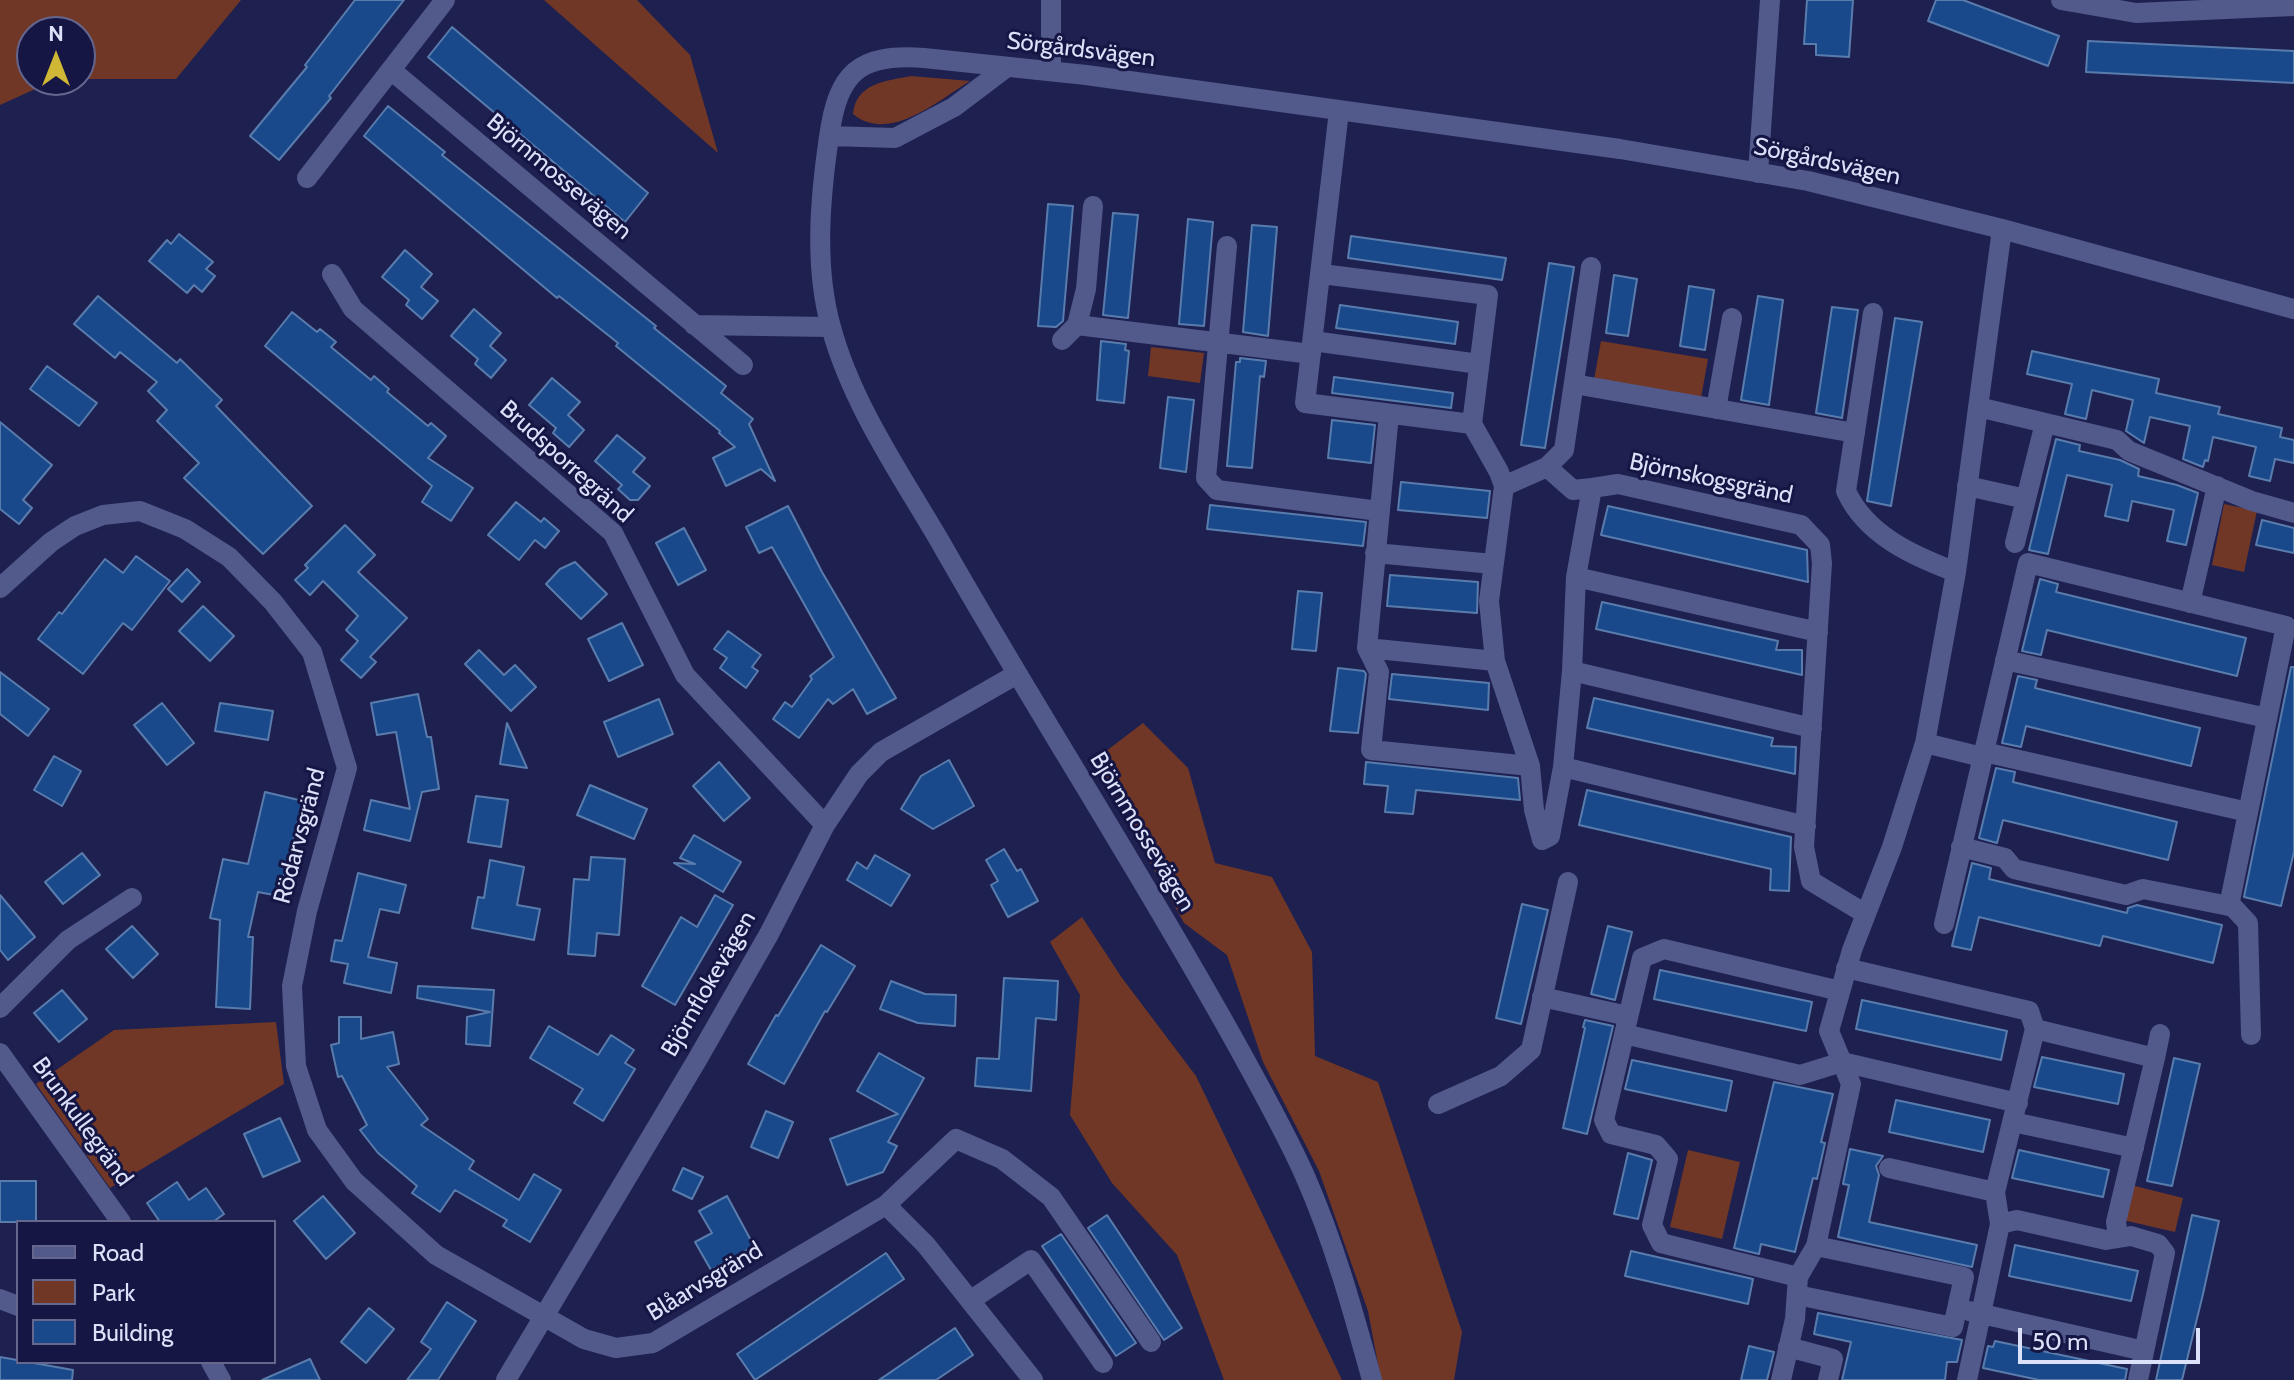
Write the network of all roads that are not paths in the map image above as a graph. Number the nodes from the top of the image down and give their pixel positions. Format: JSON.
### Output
{"nodes":[{"id":1,"x":445,"y":0,"type":"edge"},
{"id":2,"x":1051,"y":0,"type":"edge"},
{"id":3,"x":1770,"y":0,"type":"edge"},
{"id":4,"x":2061,"y":0,"type":"edge"},
{"id":5,"x":2294,"y":6,"type":"edge"},
{"id":6,"x":1007,"y":67,"type":"junction"},
{"id":7,"x":391,"y":70,"type":"junction"},
{"id":8,"x":1051,"y":71,"type":"junction"},
{"id":9,"x":835,"y":101,"type":"joint"},
{"id":10,"x":1339,"y":111,"type":"junction"},
{"id":11,"x":829,"y":136,"type":"junction"},
{"id":12,"x":1758,"y":173,"type":"junction"},
{"id":13,"x":307,"y":178,"type":"dead end"},
{"id":14,"x":1093,"y":206,"type":"dead end"},
{"id":15,"x":2002,"y":229,"type":"junction"},
{"id":16,"x":1227,"y":246,"type":"dead end"},
{"id":17,"x":1591,"y":267,"type":"dead end"},
{"id":18,"x":332,"y":274,"type":"dead end"},
{"id":19,"x":1322,"y":274,"type":"junction"},
{"id":20,"x":2294,"y":309,"type":"edge"},
{"id":21,"x":1873,"y":313,"type":"dead end"},
{"id":22,"x":1732,"y":318,"type":"dead end"},
{"id":23,"x":694,"y":325,"type":"junction"},
{"id":24,"x":830,"y":327,"type":"junction"},
{"id":25,"x":1218,"y":342,"type":"junction"},
{"id":26,"x":1312,"y":347,"type":"junction"},
{"id":27,"x":1479,"y":364,"type":"junction"},
{"id":28,"x":743,"y":365,"type":"dead end"},
{"id":29,"x":1574,"y":384,"type":"junction"},
{"id":30,"x":1978,"y":407,"type":"junction"},
{"id":31,"x":1716,"y":409,"type":"junction"},
{"id":32,"x":1389,"y":414,"type":"junction"},
{"id":33,"x":2045,"y":423,"type":"junction"},
{"id":34,"x":1472,"y":424,"type":"junction"},
{"id":35,"x":1855,"y":433,"type":"junction"},
{"id":36,"x":1547,"y":467,"type":"junction"},
{"id":37,"x":1504,"y":486,"type":"junction"},
{"id":38,"x":1967,"y":486,"type":"junction"},
{"id":39,"x":2217,"y":486,"type":"junction"},
{"id":40,"x":1592,"y":488,"type":"junction"},
{"id":41,"x":2026,"y":499,"type":"junction"},
{"id":42,"x":1379,"y":511,"type":"junction"},
{"id":43,"x":2294,"y":513,"type":"edge"},
{"id":44,"x":2015,"y":543,"type":"dead end"},
{"id":45,"x":1375,"y":553,"type":"junction"},
{"id":46,"x":1493,"y":564,"type":"junction"},
{"id":47,"x":1956,"y":572,"type":"junction"},
{"id":48,"x":1576,"y":577,"type":"junction"},
{"id":49,"x":0,"y":588,"type":"edge"},
{"id":50,"x":2190,"y":603,"type":"junction"},
{"id":51,"x":1818,"y":632,"type":"junction"},
{"id":52,"x":1367,"y":648,"type":"junction"},
{"id":53,"x":2005,"y":660,"type":"junction"},
{"id":54,"x":1495,"y":661,"type":"junction"},
{"id":55,"x":1572,"y":671,"type":"junction"},
{"id":56,"x":1017,"y":674,"type":"junction"},
{"id":57,"x":2267,"y":718,"type":"junction"},
{"id":58,"x":1812,"y":728,"type":"junction"},
{"id":59,"x":1925,"y":743,"type":"junction"},
{"id":60,"x":1983,"y":755,"type":"junction"},
{"id":61,"x":1530,"y":766,"type":"junction"},
{"id":62,"x":1563,"y":767,"type":"junction"},
{"id":63,"x":2248,"y":812,"type":"junction"},
{"id":64,"x":825,"y":825,"type":"junction"},
{"id":65,"x":1806,"y":826,"type":"junction"},
{"id":66,"x":1961,"y":847,"type":"junction"},
{"id":67,"x":1568,"y":882,"type":"dead end"},
{"id":68,"x":132,"y":898,"type":"dead end"},
{"id":69,"x":2229,"y":906,"type":"junction"},
{"id":70,"x":1864,"y":913,"type":"junction"},
{"id":71,"x":1944,"y":924,"type":"dead end"},
{"id":72,"x":1846,"y":968,"type":"junction"},
{"id":73,"x":1840,"y":991,"type":"junction"},
{"id":74,"x":1542,"y":997,"type":"junction"},
{"id":75,"x":0,"y":1008,"type":"edge"},
{"id":76,"x":1626,"y":1025,"type":"junction"},
{"id":77,"x":2035,"y":1029,"type":"junction"},
{"id":78,"x":2160,"y":1034,"type":"dead end"},
{"id":79,"x":2251,"y":1035,"type":"dead end"},
{"id":80,"x":0,"y":1053,"type":"edge"},
{"id":81,"x":2155,"y":1058,"type":"junction"},
{"id":82,"x":1842,"y":1062,"type":"junction"},
{"id":83,"x":1438,"y":1104,"type":"dead end"},
{"id":84,"x":2015,"y":1112,"type":"junction"},
{"id":85,"x":2134,"y":1148,"type":"junction"},
{"id":86,"x":1889,"y":1168,"type":"dead end"},
{"id":87,"x":1995,"y":1192,"type":"junction"},
{"id":88,"x":886,"y":1205,"type":"junction"},
{"id":89,"x":120,"y":1220,"type":"edge"},
{"id":90,"x":2000,"y":1224,"type":"junction"},
{"id":91,"x":2118,"y":1238,"type":"junction"},
{"id":92,"x":1816,"y":1246,"type":"junction"},
{"id":93,"x":1798,"y":1286,"type":"junction"},
{"id":94,"x":971,"y":1300,"type":"junction"},
{"id":95,"x":1957,"y":1308,"type":"junction"},
{"id":96,"x":543,"y":1314,"type":"junction"},
{"id":97,"x":1981,"y":1314,"type":"junction"},
{"id":98,"x":1151,"y":1342,"type":"dead end"},
{"id":99,"x":1788,"y":1347,"type":"junction"},
{"id":100,"x":2144,"y":1351,"type":"junction"},
{"id":101,"x":1103,"y":1363,"type":"dead end"},
{"id":102,"x":506,"y":1380,"type":"edge"},
{"id":103,"x":1033,"y":1380,"type":"edge"},
{"id":104,"x":1372,"y":1380,"type":"edge"},
{"id":105,"x":1781,"y":1380,"type":"edge"},
{"id":106,"x":1828,"y":1380,"type":"edge"},
{"id":107,"x":1967,"y":1380,"type":"edge"},
{"id":108,"x":2138,"y":1380,"type":"edge"}],
"edges":[{"from":1,"to":7,"type":"street"},
{"from":2,"to":8,"type":"street"},
{"from":3,"to":12,"type":"street"},
{"from":4,"to":5,"type":"street"},
{"from":6,"to":8,"type":"street","name":"Sörgårdsvägen"},
{"from":6,"to":9,"type":"street","name":"Sörgårdsvägen"},
{"from":6,"to":11,"type":"street"},
{"from":7,"to":13,"type":"street"},
{"from":7,"to":23,"type":"street","name":"Björnmossevägen"},
{"from":8,"to":10,"type":"street","name":"Sörgårdsvägen"},
{"from":9,"to":11,"type":"street","name":"Björnmossevägen"},
{"from":10,"to":12,"type":"street","name":"Sörgårdsvägen"},
{"from":10,"to":19,"type":"street"},
{"from":11,"to":24,"type":"street","name":"Björnmossevägen"},
{"from":12,"to":15,"type":"street","name":"Sörgårdsvägen"},
{"from":14,"to":25,"type":"street"},
{"from":15,"to":20,"type":"street","name":"Sörgårdsvägen"},
{"from":15,"to":30,"type":"street"},
{"from":16,"to":25,"type":"street"},
{"from":17,"to":29,"type":"street"},
{"from":18,"to":64,"type":"street","name":"Brudsporregränd"},
{"from":19,"to":26,"type":"street"},
{"from":19,"to":27,"type":"street"},
{"from":21,"to":35,"type":"street"},
{"from":22,"to":31,"type":"street"},
{"from":23,"to":24,"type":"street"},
{"from":23,"to":28,"type":"street","name":"Björnmossevägen"},
{"from":24,"to":56,"type":"street","name":"Björnmossevägen"},
{"from":25,"to":26,"type":"street"},
{"from":25,"to":42,"type":"street"},
{"from":26,"to":27,"type":"street"},
{"from":26,"to":32,"type":"street"},
{"from":27,"to":34,"type":"street"},
{"from":29,"to":31,"type":"street"},
{"from":29,"to":36,"type":"street"},
{"from":30,"to":33,"type":"street"},
{"from":30,"to":38,"type":"street"},
{"from":31,"to":35,"type":"street"},
{"from":32,"to":34,"type":"street"},
{"from":32,"to":42,"type":"street"},
{"from":33,"to":39,"type":"street"},
{"from":33,"to":41,"type":"street"},
{"from":34,"to":37,"type":"street"},
{"from":35,"to":47,"type":"street"},
{"from":36,"to":37,"type":"street"},
{"from":36,"to":40,"type":"street"},
{"from":37,"to":46,"type":"street"},
{"from":38,"to":41,"type":"street"},
{"from":38,"to":47,"type":"street"},
{"from":39,"to":43,"type":"street"},
{"from":39,"to":50,"type":"street"},
{"from":40,"to":48,"type":"street"},
{"from":40,"to":51,"type":"street","name":"Björnskogsgränd"},
{"from":41,"to":44,"type":"street"},
{"from":42,"to":45,"type":"street"},
{"from":45,"to":46,"type":"street"},
{"from":45,"to":52,"type":"street"},
{"from":46,"to":54,"type":"street"},
{"from":47,"to":59,"type":"street"},
{"from":48,"to":51,"type":"street"},
{"from":48,"to":55,"type":"street"},
{"from":49,"to":96,"type":"street","name":"Rödarvsgränd"},
{"from":50,"to":53,"type":"street"},
{"from":50,"to":57,"type":"street"},
{"from":51,"to":58,"type":"street","name":"Björnskogsgränd"},
{"from":52,"to":54,"type":"street"},
{"from":52,"to":61,"type":"street"},
{"from":53,"to":57,"type":"street"},
{"from":53,"to":60,"type":"street"},
{"from":54,"to":61,"type":"street"},
{"from":55,"to":58,"type":"street"},
{"from":55,"to":62,"type":"street"},
{"from":56,"to":64,"type":"street","name":"Björnflokevägen"},
{"from":56,"to":104,"type":"street","name":"Björnmossevägen"},
{"from":57,"to":63,"type":"street"},
{"from":58,"to":65,"type":"street","name":"Björnskogsgränd"},
{"from":59,"to":60,"type":"street"},
{"from":59,"to":70,"type":"street"},
{"from":60,"to":63,"type":"street"},
{"from":60,"to":66,"type":"street"},
{"from":61,"to":62,"type":"street"},
{"from":62,"to":65,"type":"street"},
{"from":63,"to":69,"type":"street"},
{"from":64,"to":96,"type":"street","name":"Björnflokevägen"},
{"from":65,"to":70,"type":"street","name":"Björnskogsgränd"},
{"from":66,"to":69,"type":"street"},
{"from":66,"to":71,"type":"street"},
{"from":67,"to":74,"type":"street"},
{"from":68,"to":75,"type":"street"},
{"from":69,"to":79,"type":"street"},
{"from":70,"to":72,"type":"street"},
{"from":72,"to":73,"type":"street"},
{"from":72,"to":77,"type":"street"},
{"from":73,"to":76,"type":"street"},
{"from":73,"to":82,"type":"street"},
{"from":74,"to":76,"type":"street"},
{"from":74,"to":83,"type":"street"},
{"from":76,"to":82,"type":"street"},
{"from":76,"to":93,"type":"street"},
{"from":77,"to":81,"type":"street"},
{"from":77,"to":84,"type":"street"},
{"from":78,"to":81,"type":"street"},
{"from":80,"to":89,"type":"street","name":"Brunkullegränd"},
{"from":81,"to":85,"type":"street"},
{"from":82,"to":84,"type":"street"},
{"from":82,"to":92,"type":"street"},
{"from":84,"to":85,"type":"street"},
{"from":84,"to":87,"type":"street"},
{"from":85,"to":91,"type":"street"},
{"from":86,"to":87,"type":"street"},
{"from":87,"to":90,"type":"street"},
{"from":88,"to":94,"type":"street"},
{"from":88,"to":96,"type":"street","name":"Blåarvsgränd"},
{"from":88,"to":98,"type":"street","name":"Blåarvsgränd"},
{"from":90,"to":91,"type":"street"},
{"from":90,"to":97,"type":"street"},
{"from":91,"to":100,"type":"street"},
{"from":92,"to":93,"type":"street"},
{"from":92,"to":95,"type":"street"},
{"from":93,"to":95,"type":"street"},
{"from":93,"to":99,"type":"street"},
{"from":94,"to":101,"type":"street"},
{"from":94,"to":103,"type":"street"},
{"from":95,"to":97,"type":"street"},
{"from":96,"to":102,"type":"street","name":"Björnflokevägen"},
{"from":97,"to":100,"type":"street"},
{"from":97,"to":107,"type":"street"},
{"from":99,"to":105,"type":"street"},
{"from":99,"to":106,"type":"street"},
{"from":100,"to":108,"type":"street"}]}
